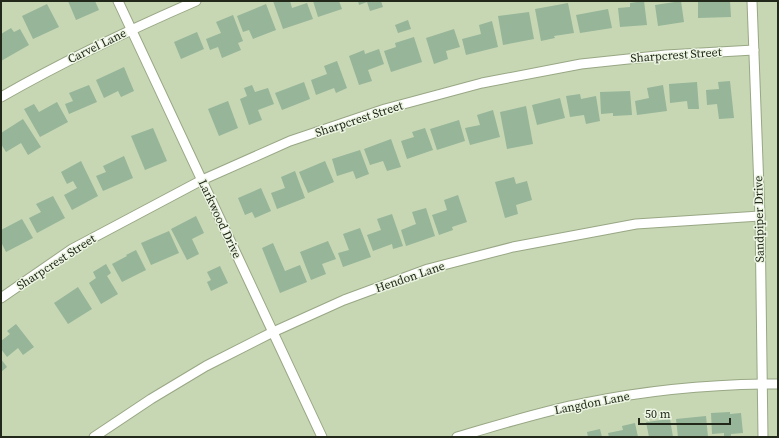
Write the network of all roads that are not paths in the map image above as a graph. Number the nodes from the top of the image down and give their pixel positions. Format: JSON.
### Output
{"nodes":[{"id":1,"x":118,"y":1,"type":"edge"},
{"id":2,"x":196,"y":1,"type":"edge"},
{"id":3,"x":752,"y":1,"type":"edge"},
{"id":4,"x":131,"y":29,"type":"junction"},
{"id":5,"x":754,"y":50,"type":"junction"},
{"id":6,"x":1,"y":97,"type":"edge"},
{"id":7,"x":202,"y":180,"type":"junction"},
{"id":8,"x":760,"y":216,"type":"junction"},
{"id":9,"x":1,"y":298,"type":"edge"},
{"id":10,"x":273,"y":332,"type":"junction"},
{"id":11,"x":762,"y":384,"type":"junction"},
{"id":12,"x":778,"y":384,"type":"edge"},
{"id":13,"x":94,"y":437,"type":"edge"},
{"id":14,"x":322,"y":437,"type":"edge"},
{"id":15,"x":457,"y":437,"type":"edge"},
{"id":16,"x":763,"y":437,"type":"edge"}],
"edges":[{"from":1,"to":4,"type":"street","name":"Larkwood Drive"},
{"from":2,"to":4,"type":"street","name":"Carvel Lane"},
{"from":3,"to":5,"type":"street","name":"Sandpiper Drive"},
{"from":4,"to":6,"type":"street","name":"Carvel Lane"},
{"from":4,"to":7,"type":"street","name":"Larkwood Drive"},
{"from":5,"to":7,"type":"street","name":"Sharpcrest Street"},
{"from":5,"to":8,"type":"street","name":"Sandpiper Drive"},
{"from":7,"to":9,"type":"street","name":"Sharpcrest Street"},
{"from":7,"to":10,"type":"street","name":"Larkwood Drive"},
{"from":8,"to":10,"type":"street","name":"Hendon Lane"},
{"from":8,"to":11,"type":"street","name":"Sandpiper Drive"},
{"from":10,"to":13,"type":"street","name":"Hendon Lane"},
{"from":10,"to":14,"type":"street","name":"Larkwood Drive"},
{"from":11,"to":12,"type":"street","name":"Langdon Lane"},
{"from":11,"to":15,"type":"street","name":"Langdon Lane"},
{"from":11,"to":16,"type":"street","name":"Sandpiper Drive"}]}
